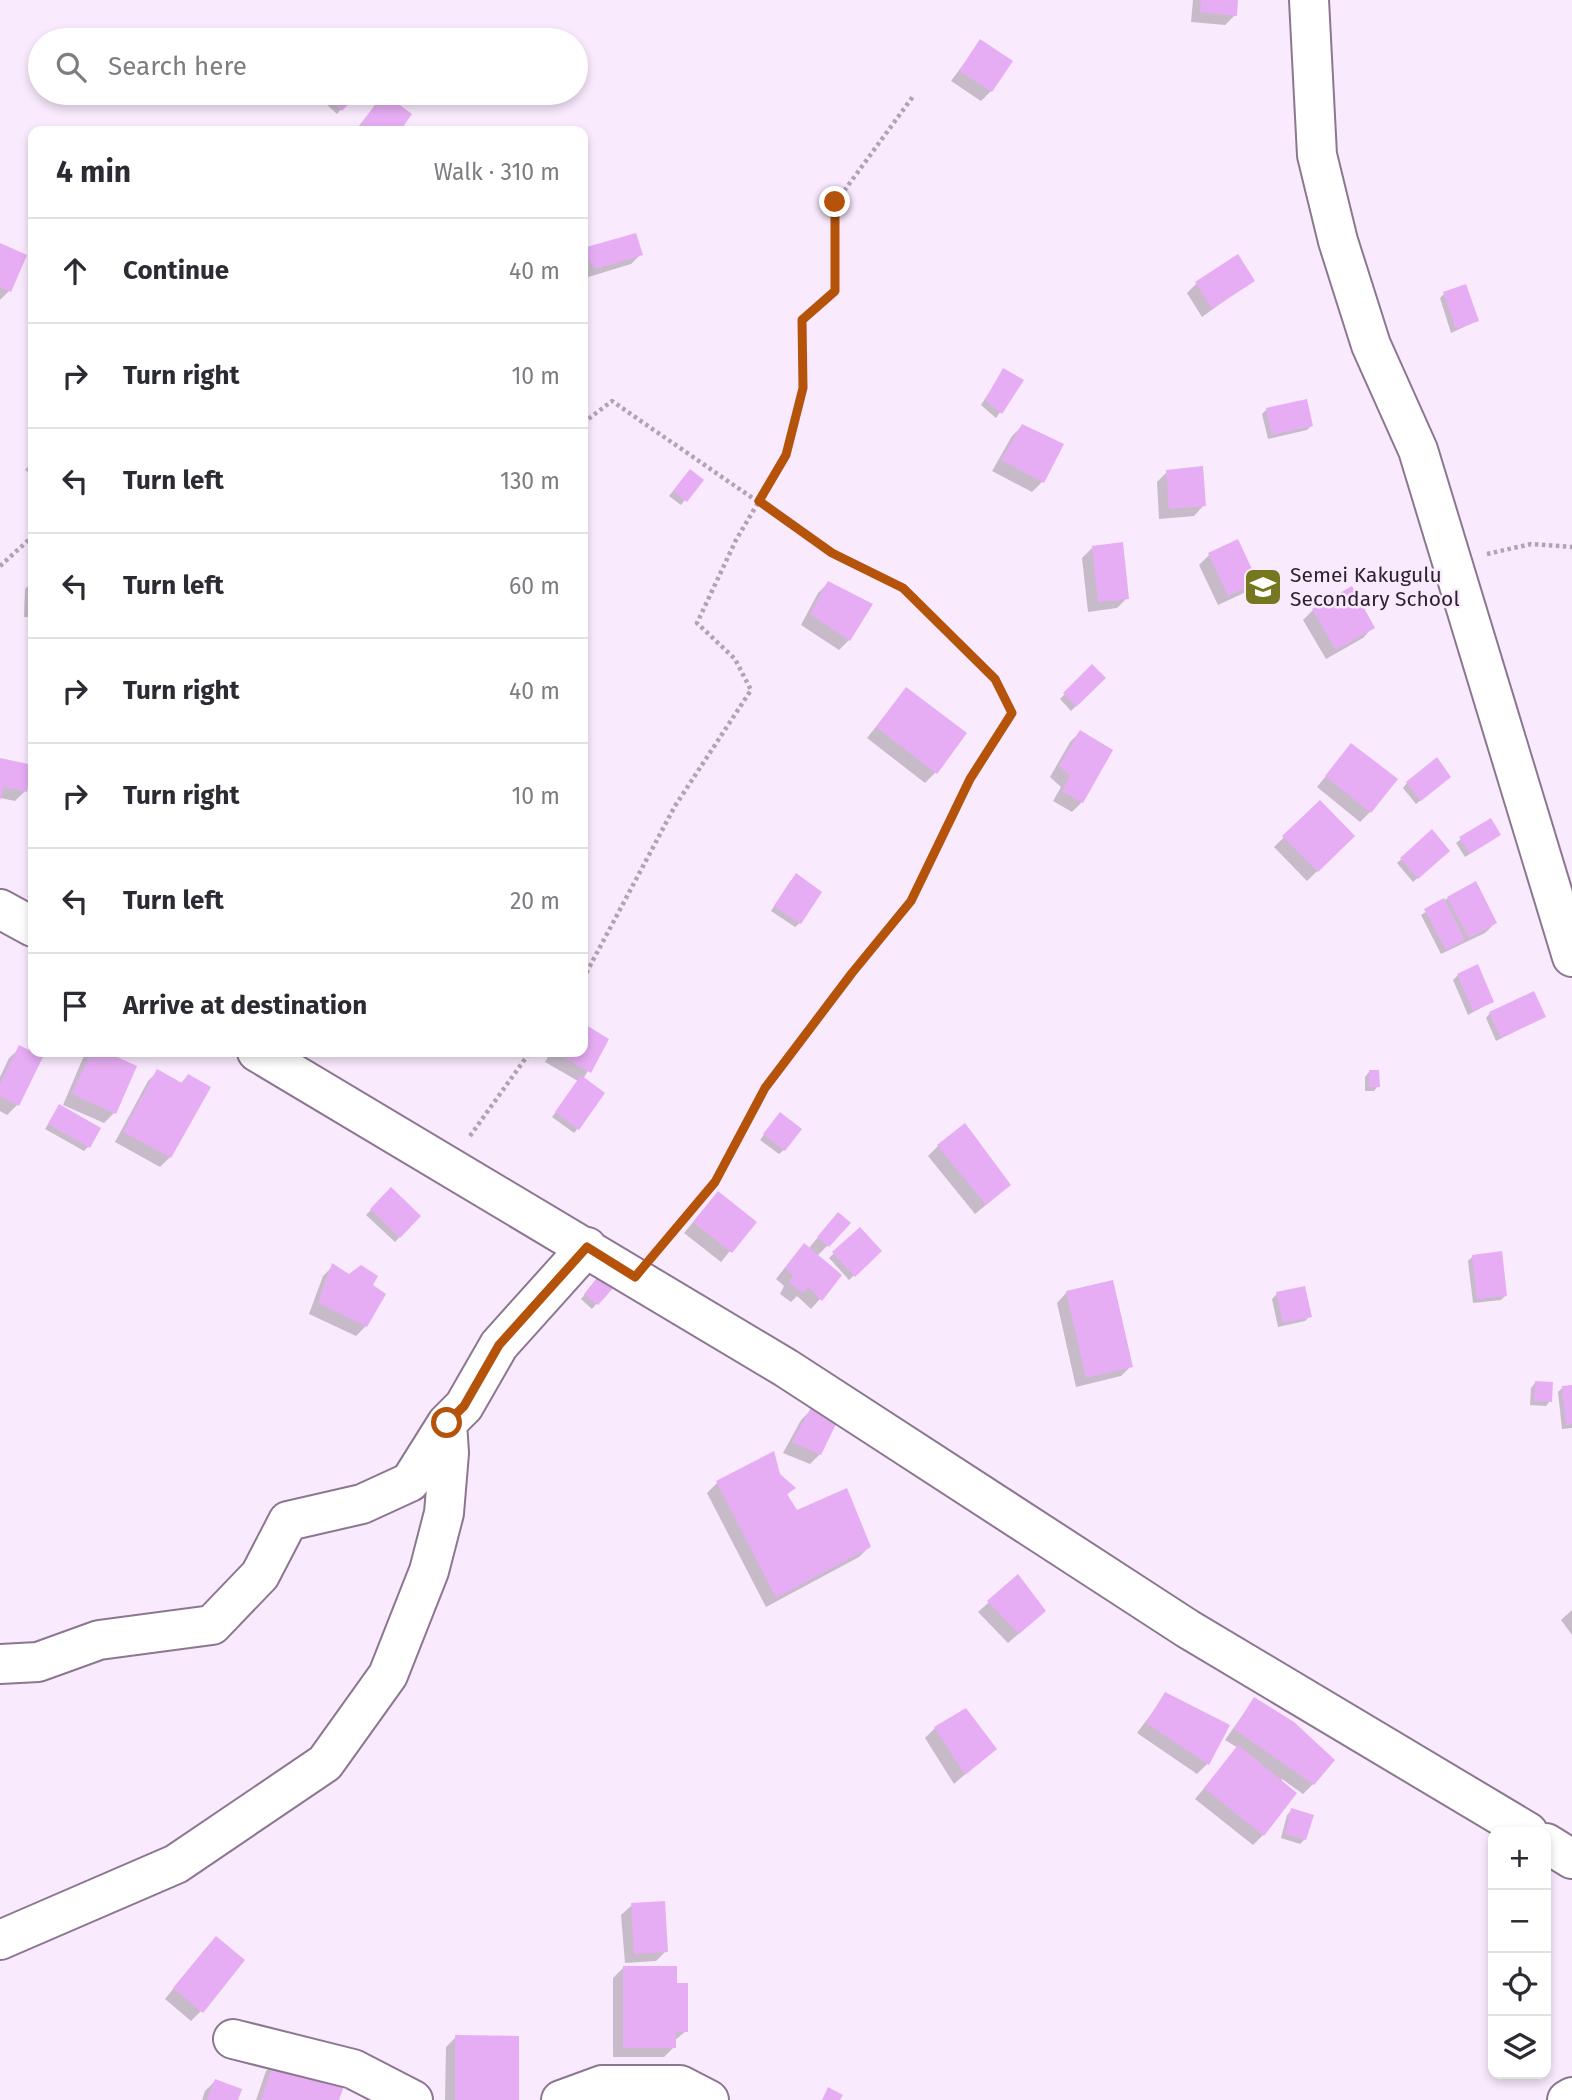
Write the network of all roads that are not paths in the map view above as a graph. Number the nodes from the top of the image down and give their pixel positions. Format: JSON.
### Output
{"nodes":[{"id":1,"x":1309,"y":0,"type":"edge"},
{"id":2,"x":0,"y":909,"type":"edge"},
{"id":3,"x":28,"y":924,"type":"edge"},
{"id":4,"x":1572,"y":957,"type":"edge"},
{"id":5,"x":265,"y":1057,"type":"edge"},
{"id":6,"x":587,"y":1247,"type":"junction"},
{"id":7,"x":447,"y":1423,"type":"junction"},
{"id":8,"x":0,"y":1664,"type":"edge"},
{"id":9,"x":1520,"y":1827,"type":"edge"},
{"id":10,"x":1551,"y":1846,"type":"edge"},
{"id":11,"x":1572,"y":1859,"type":"edge"},
{"id":12,"x":0,"y":1940,"type":"edge"},
{"id":13,"x":233,"y":2039,"type":"dead end"},
{"id":14,"x":1572,"y":2097,"type":"edge"},
{"id":15,"x":413,"y":2100,"type":"edge"},
{"id":16,"x":561,"y":2100,"type":"edge"},
{"id":17,"x":709,"y":2100,"type":"edge"},
{"id":18,"x":1567,"y":2100,"type":"edge"}],
"edges":[{"from":1,"to":4,"type":"street"},
{"from":2,"to":3,"type":"street"},
{"from":5,"to":6,"type":"street"},
{"from":6,"to":7,"type":"street"},
{"from":6,"to":9,"type":"street"},
{"from":7,"to":8,"type":"street"},
{"from":7,"to":12,"type":"street"},
{"from":10,"to":11,"type":"street"},
{"from":13,"to":15,"type":"street"},
{"from":14,"to":18,"type":"street"},
{"from":16,"to":17,"type":"street"}]}
